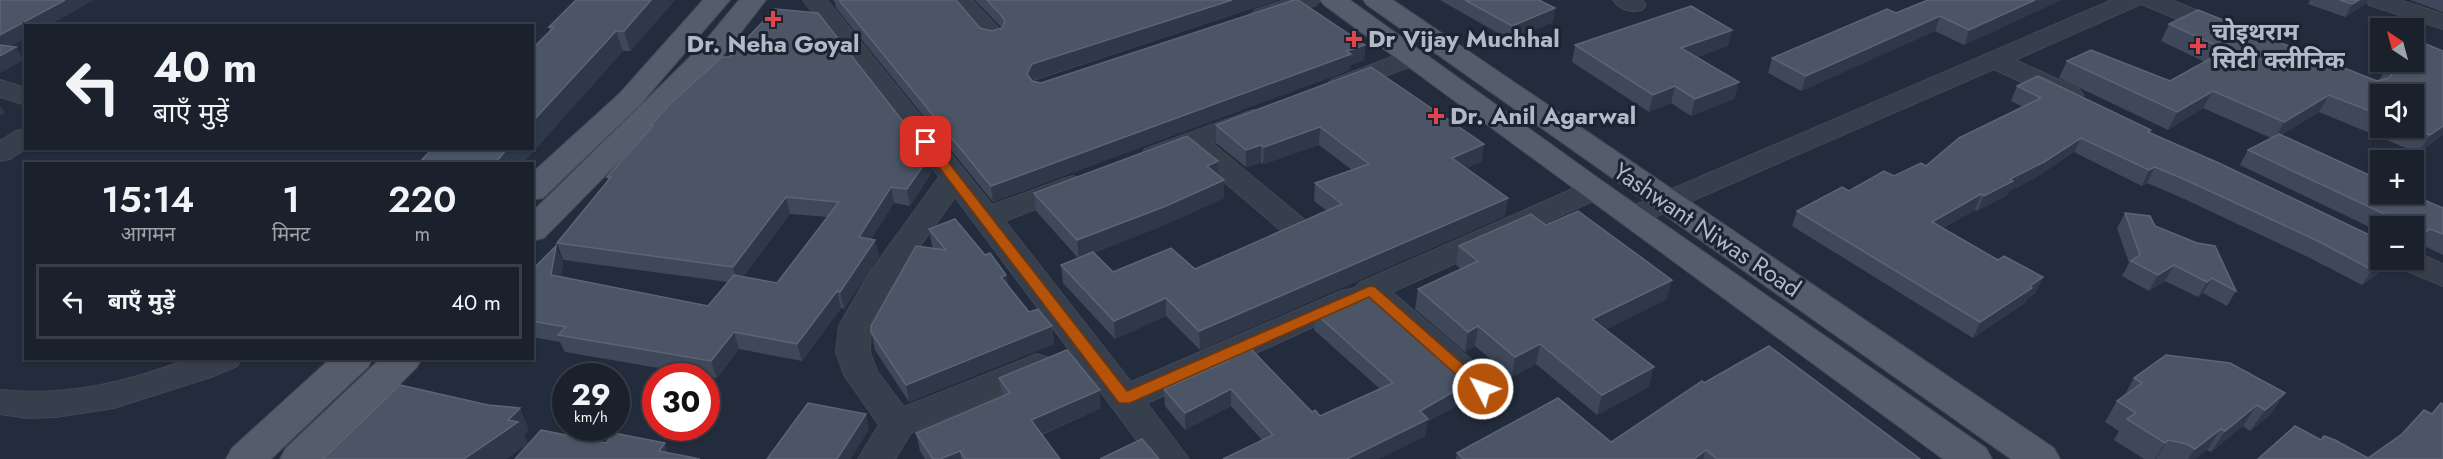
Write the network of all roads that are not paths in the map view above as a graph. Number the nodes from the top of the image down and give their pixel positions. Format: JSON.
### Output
{"nodes":[{"id":1,"x":717,"y":0,"type":"edge"},
{"id":2,"x":753,"y":0,"type":"edge"},
{"id":3,"x":958,"y":0,"type":"edge"},
{"id":4,"x":1308,"y":0,"type":"edge"},
{"id":5,"x":1334,"y":0,"type":"edge"},
{"id":6,"x":1376,"y":0,"type":"edge"},
{"id":7,"x":2132,"y":0,"type":"edge"},
{"id":8,"x":2150,"y":0,"type":"edge"},
{"id":9,"x":2377,"y":0,"type":"edge"},
{"id":10,"x":818,"y":1,"type":"edge"},
{"id":11,"x":2443,"y":21,"type":"edge"},
{"id":12,"x":1242,"y":22,"type":"edge"},
{"id":13,"x":993,"y":37,"type":"edge"},
{"id":14,"x":2247,"y":40,"type":"edge"},
{"id":15,"x":1413,"y":57,"type":"junction"},
{"id":16,"x":1993,"y":59,"type":"junction"},
{"id":17,"x":0,"y":88,"type":"edge"},
{"id":18,"x":1314,"y":95,"type":"edge"},
{"id":19,"x":24,"y":96,"type":"edge"},
{"id":20,"x":2092,"y":105,"type":"edge"},
{"id":21,"x":1281,"y":108,"type":"edge"},
{"id":22,"x":24,"y":138,"type":"edge"},
{"id":23,"x":1193,"y":141,"type":"junction"},
{"id":24,"x":0,"y":153,"type":"edge"},
{"id":25,"x":1127,"y":165,"type":"edge"},
{"id":26,"x":954,"y":177,"type":"junction"},
{"id":27,"x":1095,"y":177,"type":"edge"},
{"id":28,"x":534,"y":190,"type":"edge"},
{"id":29,"x":1594,"y":190,"type":"junction"},
{"id":30,"x":1665,"y":202,"type":"junction"},
{"id":31,"x":1631,"y":217,"type":"junction"},
{"id":32,"x":986,"y":218,"type":"junction"},
{"id":33,"x":1295,"y":227,"type":"edge"},
{"id":34,"x":534,"y":229,"type":"edge"},
{"id":35,"x":2424,"y":267,"type":"edge"},
{"id":36,"x":2443,"y":276,"type":"edge"},
{"id":37,"x":1370,"y":290,"type":"junction"},
{"id":38,"x":1084,"y":346,"type":"junction"},
{"id":39,"x":220,"y":360,"type":"edge"},
{"id":40,"x":353,"y":360,"type":"edge"},
{"id":41,"x":402,"y":360,"type":"edge"},
{"id":42,"x":1483,"y":389,"type":"dead end"},
{"id":43,"x":1125,"y":399,"type":"junction"},
{"id":44,"x":0,"y":402,"type":"edge"},
{"id":45,"x":897,"y":424,"type":"junction"},
{"id":46,"x":246,"y":459,"type":"edge"},
{"id":47,"x":300,"y":459,"type":"edge"},
{"id":48,"x":876,"y":459,"type":"edge"},
{"id":49,"x":1171,"y":459,"type":"edge"},
{"id":50,"x":1972,"y":459,"type":"edge"},
{"id":51,"x":2040,"y":459,"type":"edge"}],
"edges":[{"from":1,"to":28,"type":"main road"},
{"from":2,"to":34,"type":"main road"},
{"from":3,"to":13,"type":"street"},
{"from":4,"to":12,"type":"street"},
{"from":5,"to":15,"type":"main road","name":"Yashwant Niwas Road"},
{"from":6,"to":30,"type":"main road","name":"Yashwant Niwas Road"},
{"from":7,"to":16,"type":"street"},
{"from":8,"to":14,"type":"street"},
{"from":9,"to":11,"type":"street"},
{"from":10,"to":26,"type":"street"},
{"from":15,"to":18,"type":"street"},
{"from":15,"to":29,"type":"main road","name":"Yashwant Niwas Road"},
{"from":16,"to":20,"type":"street"},
{"from":16,"to":30,"type":"street"},
{"from":17,"to":19,"type":"street"},
{"from":21,"to":23,"type":"street"},
{"from":22,"to":24,"type":"street"},
{"from":23,"to":25,"type":"street"},
{"from":23,"to":33,"type":"street"},
{"from":26,"to":32,"type":"street"},
{"from":26,"to":45,"type":"street"},
{"from":27,"to":32,"type":"street"},
{"from":29,"to":31,"type":"main road","name":"Yashwant Niwas Road"},
{"from":29,"to":37,"type":"street"},
{"from":30,"to":31,"type":"street"},
{"from":30,"to":51,"type":"main road","name":"Yashwant Niwas Road"},
{"from":31,"to":50,"type":"main road","name":"Yashwant Niwas Road"},
{"from":32,"to":38,"type":"street"},
{"from":35,"to":36,"type":"street"},
{"from":37,"to":42,"type":"street"},
{"from":37,"to":43,"type":"street"},
{"from":38,"to":43,"type":"street"},
{"from":38,"to":45,"type":"street"},
{"from":39,"to":44,"type":"street"},
{"from":40,"to":46,"type":"main road"},
{"from":41,"to":47,"type":"main road"},
{"from":43,"to":49,"type":"street"},
{"from":45,"to":48,"type":"street"}]}
